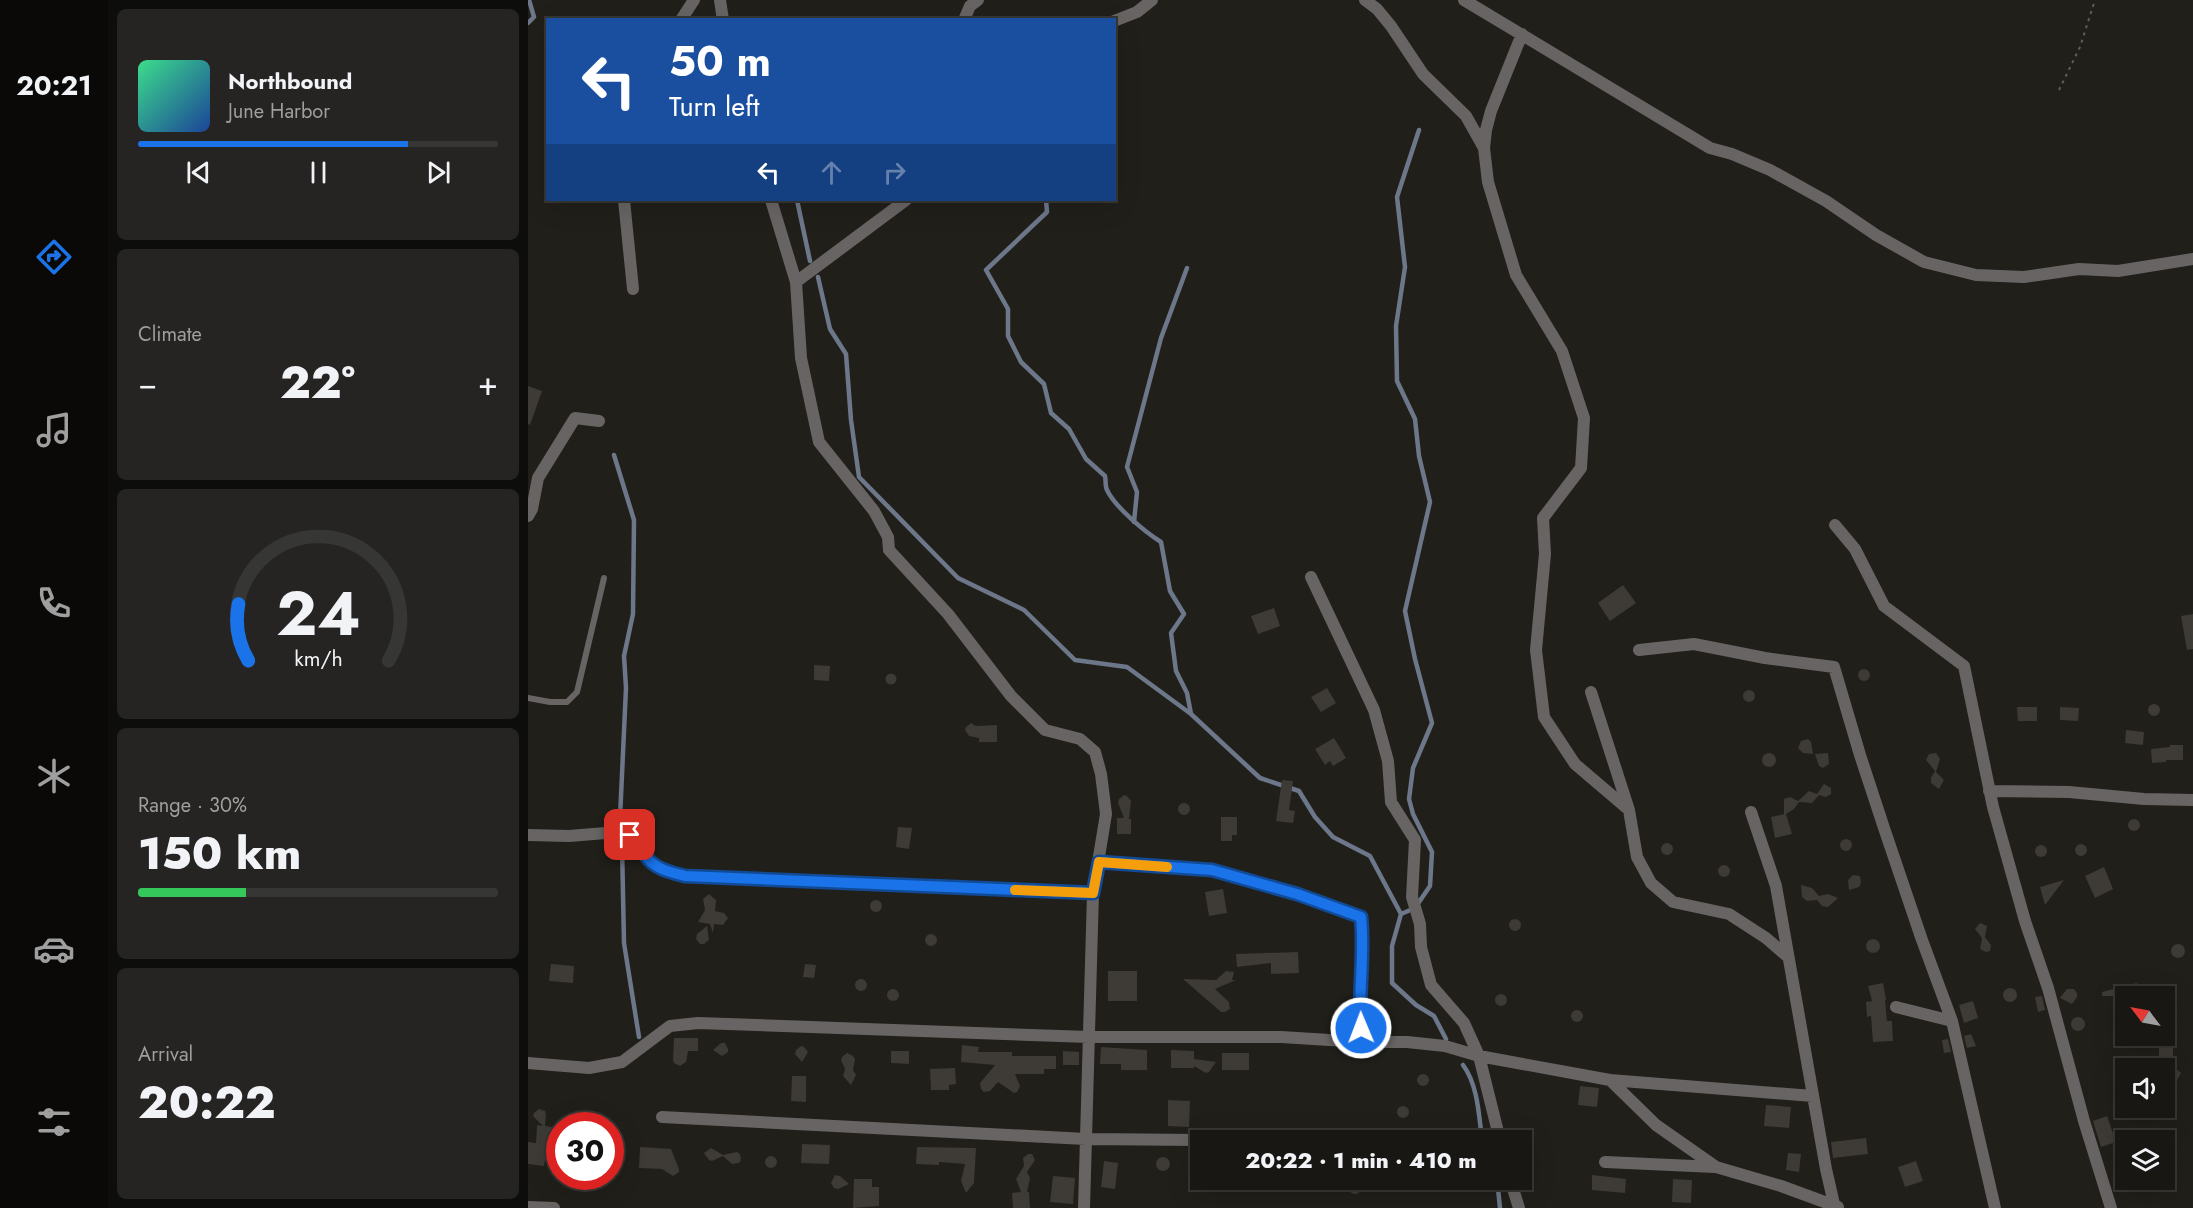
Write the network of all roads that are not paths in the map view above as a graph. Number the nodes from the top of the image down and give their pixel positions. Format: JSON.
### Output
{"nodes":[{"id":1,"x":694,"y":0,"type":"edge"},
{"id":2,"x":720,"y":0,"type":"edge"},
{"id":3,"x":978,"y":0,"type":"edge"},
{"id":4,"x":1152,"y":0,"type":"edge"},
{"id":5,"x":1365,"y":0,"type":"edge"},
{"id":6,"x":1464,"y":0,"type":"edge"},
{"id":7,"x":682,"y":18,"type":"edge"},
{"id":8,"x":723,"y":18,"type":"edge"},
{"id":9,"x":965,"y":18,"type":"edge"},
{"id":10,"x":1116,"y":20,"type":"edge"},
{"id":11,"x":1522,"y":34,"type":"junction"},
{"id":12,"x":1484,"y":148,"type":"junction"},
{"id":13,"x":624,"y":201,"type":"edge"},
{"id":14,"x":771,"y":201,"type":"edge"},
{"id":15,"x":905,"y":201,"type":"edge"},
{"id":16,"x":2193,"y":259,"type":"edge"},
{"id":17,"x":796,"y":282,"type":"junction"},
{"id":18,"x":633,"y":289,"type":"dead end"},
{"id":19,"x":599,"y":421,"type":"dead end"},
{"id":20,"x":528,"y":516,"type":"edge"},
{"id":21,"x":1835,"y":525,"type":"dead end"},
{"id":22,"x":1311,"y":577,"type":"dead end"},
{"id":23,"x":604,"y":578,"type":"dead end"},
{"id":24,"x":1639,"y":650,"type":"dead end"},
{"id":25,"x":1592,"y":692,"type":"dead end"},
{"id":26,"x":528,"y":698,"type":"edge"},
{"id":27,"x":1989,"y":791,"type":"junction"},
{"id":28,"x":2193,"y":800,"type":"edge"},
{"id":29,"x":1629,"y":810,"type":"junction"},
{"id":30,"x":1751,"y":812,"type":"dead end"},
{"id":31,"x":528,"y":835,"type":"edge"},
{"id":32,"x":1099,"y":862,"type":"junction"},
{"id":33,"x":1093,"y":893,"type":"junction"},
{"id":34,"x":1788,"y":957,"type":"junction"},
{"id":35,"x":1896,"y":1008,"type":"dead end"},
{"id":36,"x":1952,"y":1021,"type":"junction"},
{"id":37,"x":1089,"y":1037,"type":"junction"},
{"id":38,"x":1362,"y":1042,"type":"junction"},
{"id":39,"x":1479,"y":1056,"type":"junction"},
{"id":40,"x":528,"y":1063,"type":"edge"},
{"id":41,"x":1610,"y":1080,"type":"junction"},
{"id":42,"x":1813,"y":1096,"type":"junction"},
{"id":43,"x":662,"y":1117,"type":"dead end"},
{"id":44,"x":1498,"y":1130,"type":"edge"},
{"id":45,"x":1086,"y":1139,"type":"junction"},
{"id":46,"x":1190,"y":1140,"type":"edge"},
{"id":47,"x":1605,"y":1162,"type":"dead end"},
{"id":48,"x":1716,"y":1167,"type":"junction"},
{"id":49,"x":1513,"y":1190,"type":"edge"},
{"id":50,"x":1837,"y":1206,"type":"edge"},
{"id":51,"x":528,"y":1207,"type":"edge"},
{"id":52,"x":554,"y":1208,"type":"edge"},
{"id":53,"x":1084,"y":1208,"type":"edge"},
{"id":54,"x":1519,"y":1208,"type":"edge"},
{"id":55,"x":1995,"y":1208,"type":"edge"},
{"id":56,"x":2110,"y":1208,"type":"edge"}],
"edges":[{"from":1,"to":7,"type":"street"},
{"from":2,"to":8,"type":"street"},
{"from":3,"to":9,"type":"street"},
{"from":4,"to":10,"type":"street"},
{"from":5,"to":12,"type":"street"},
{"from":6,"to":11,"type":"street"},
{"from":11,"to":12,"type":"street"},
{"from":11,"to":16,"type":"street"},
{"from":12,"to":29,"type":"street"},
{"from":13,"to":18,"type":"street"},
{"from":14,"to":17,"type":"street"},
{"from":15,"to":17,"type":"street"},
{"from":17,"to":32,"type":"street"},
{"from":19,"to":20,"type":"street"},
{"from":21,"to":27,"type":"street"},
{"from":22,"to":39,"type":"street"},
{"from":23,"to":26,"type":"lane"},
{"from":24,"to":36,"type":"street"},
{"from":25,"to":29,"type":"street"},
{"from":27,"to":28,"type":"street"},
{"from":27,"to":56,"type":"street"},
{"from":29,"to":34,"type":"street"},
{"from":30,"to":34,"type":"street"},
{"from":31,"to":33,"type":"street"},
{"from":32,"to":33,"type":"street"},
{"from":32,"to":38,"type":"street"},
{"from":33,"to":37,"type":"street"},
{"from":34,"to":42,"type":"street"},
{"from":35,"to":36,"type":"street"},
{"from":36,"to":55,"type":"street"},
{"from":37,"to":38,"type":"street"},
{"from":37,"to":40,"type":"street"},
{"from":37,"to":45,"type":"street"},
{"from":38,"to":39,"type":"street"},
{"from":39,"to":41,"type":"street"},
{"from":39,"to":44,"type":"street"},
{"from":41,"to":42,"type":"street"},
{"from":41,"to":48,"type":"street"},
{"from":42,"to":50,"type":"street"},
{"from":43,"to":45,"type":"street"},
{"from":45,"to":46,"type":"street"},
{"from":45,"to":53,"type":"street"},
{"from":47,"to":48,"type":"street"},
{"from":48,"to":50,"type":"street"},
{"from":49,"to":54,"type":"street"},
{"from":51,"to":52,"type":"street"}]}
